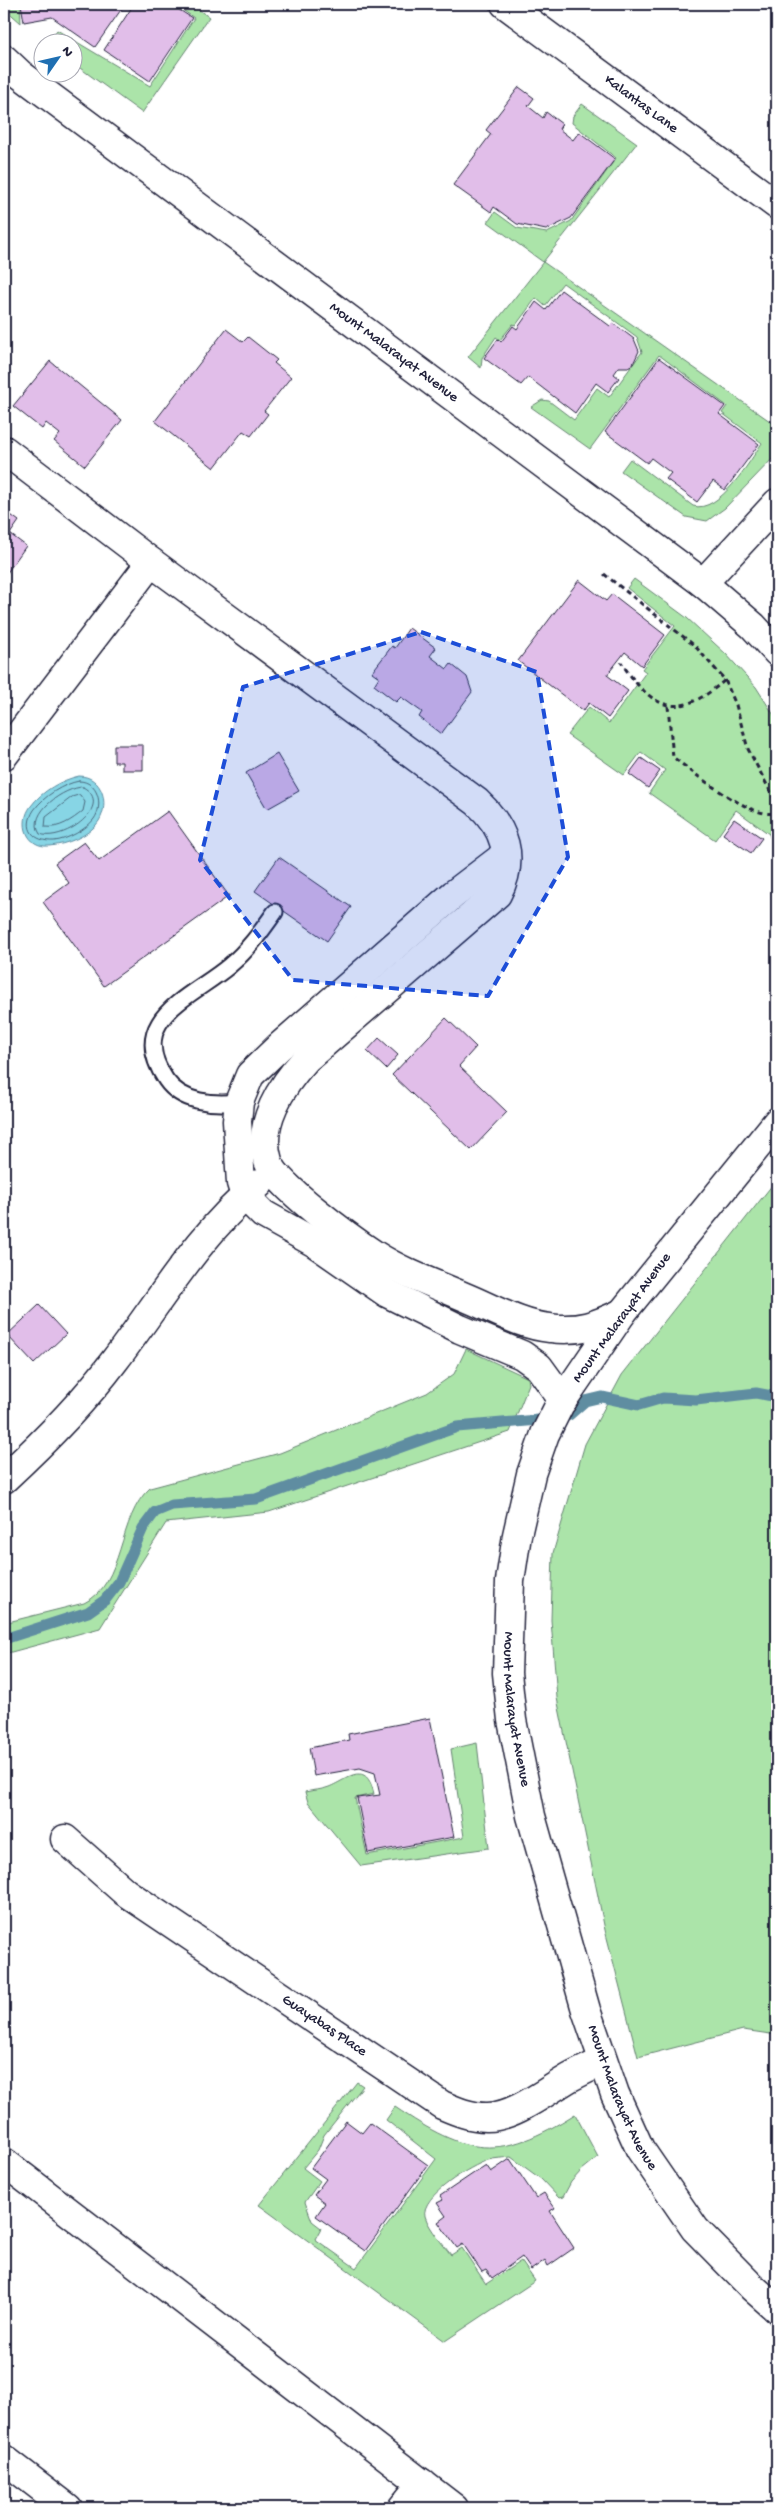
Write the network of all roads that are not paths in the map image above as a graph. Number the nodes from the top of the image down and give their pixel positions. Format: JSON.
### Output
{"nodes":[{"id":1,"x":505,"y":4,"type":"edge"},
{"id":2,"x":4,"y":59,"type":"edge"},
{"id":3,"x":777,"y":205,"type":"edge"},
{"id":4,"x":4,"y":450,"type":"edge"},
{"id":5,"x":777,"y":503,"type":"edge"},
{"id":6,"x":151,"y":562,"type":"junction"},
{"id":7,"x":702,"y":583,"type":"junction"},
{"id":8,"x":777,"y":652,"type":"edge"},
{"id":9,"x":4,"y":755,"type":"edge"},
{"id":10,"x":505,"y":852,"type":"junction"},
{"id":11,"x":275,"y":912,"type":"dead end"},
{"id":12,"x":239,"y":1102,"type":"junction"},
{"id":13,"x":777,"y":1122,"type":"edge"},
{"id":14,"x":274,"y":1172,"type":"junction"},
{"id":15,"x":246,"y":1196,"type":"junction"},
{"id":16,"x":622,"y":1313,"type":"junction"},
{"id":17,"x":562,"y":1402,"type":"junction"},
{"id":18,"x":4,"y":1479,"type":"edge"},
{"id":19,"x":65,"y":1839,"type":"dead end"},
{"id":20,"x":603,"y":2061,"type":"junction"},
{"id":21,"x":4,"y":2162,"type":"edge"},
{"id":22,"x":777,"y":2309,"type":"edge"},
{"id":23,"x":4,"y":2459,"type":"edge"},
{"id":24,"x":422,"y":2483,"type":"junction"},
{"id":25,"x":68,"y":2508,"type":"edge"},
{"id":26,"x":402,"y":2508,"type":"edge"},
{"id":27,"x":454,"y":2508,"type":"edge"}],
"edges":[{"from":1,"to":3,"type":"street","name":"Kalantas Lane"},
{"from":2,"to":7,"type":"street","name":"Mount Malarayat Avenue"},
{"from":4,"to":6,"type":"street"},
{"from":5,"to":7,"type":"street"},
{"from":6,"to":9,"type":"street"},
{"from":6,"to":10,"type":"street"},
{"from":7,"to":8,"type":"street","name":"Mount Malarayat Avenue"},
{"from":10,"to":12,"type":"street"},
{"from":10,"to":14,"type":"street"},
{"from":11,"to":12,"type":"lane"},
{"from":12,"to":15,"type":"street"},
{"from":13,"to":16,"type":"street","name":"Mount Malarayat Avenue"},
{"from":14,"to":15,"type":"street"},
{"from":14,"to":16,"type":"street"},
{"from":15,"to":17,"type":"street"},
{"from":15,"to":18,"type":"street"},
{"from":16,"to":17,"type":"street","name":"Mount Malarayat Avenue"},
{"from":17,"to":20,"type":"street","name":"Mount Malarayat Avenue"},
{"from":19,"to":20,"type":"street","name":"Guayabas Place"},
{"from":20,"to":22,"type":"street","name":"Mount Malarayat Avenue"},
{"from":21,"to":24,"type":"street"},
{"from":23,"to":25,"type":"street"},
{"from":24,"to":26,"type":"street"},
{"from":24,"to":27,"type":"street"}]}
